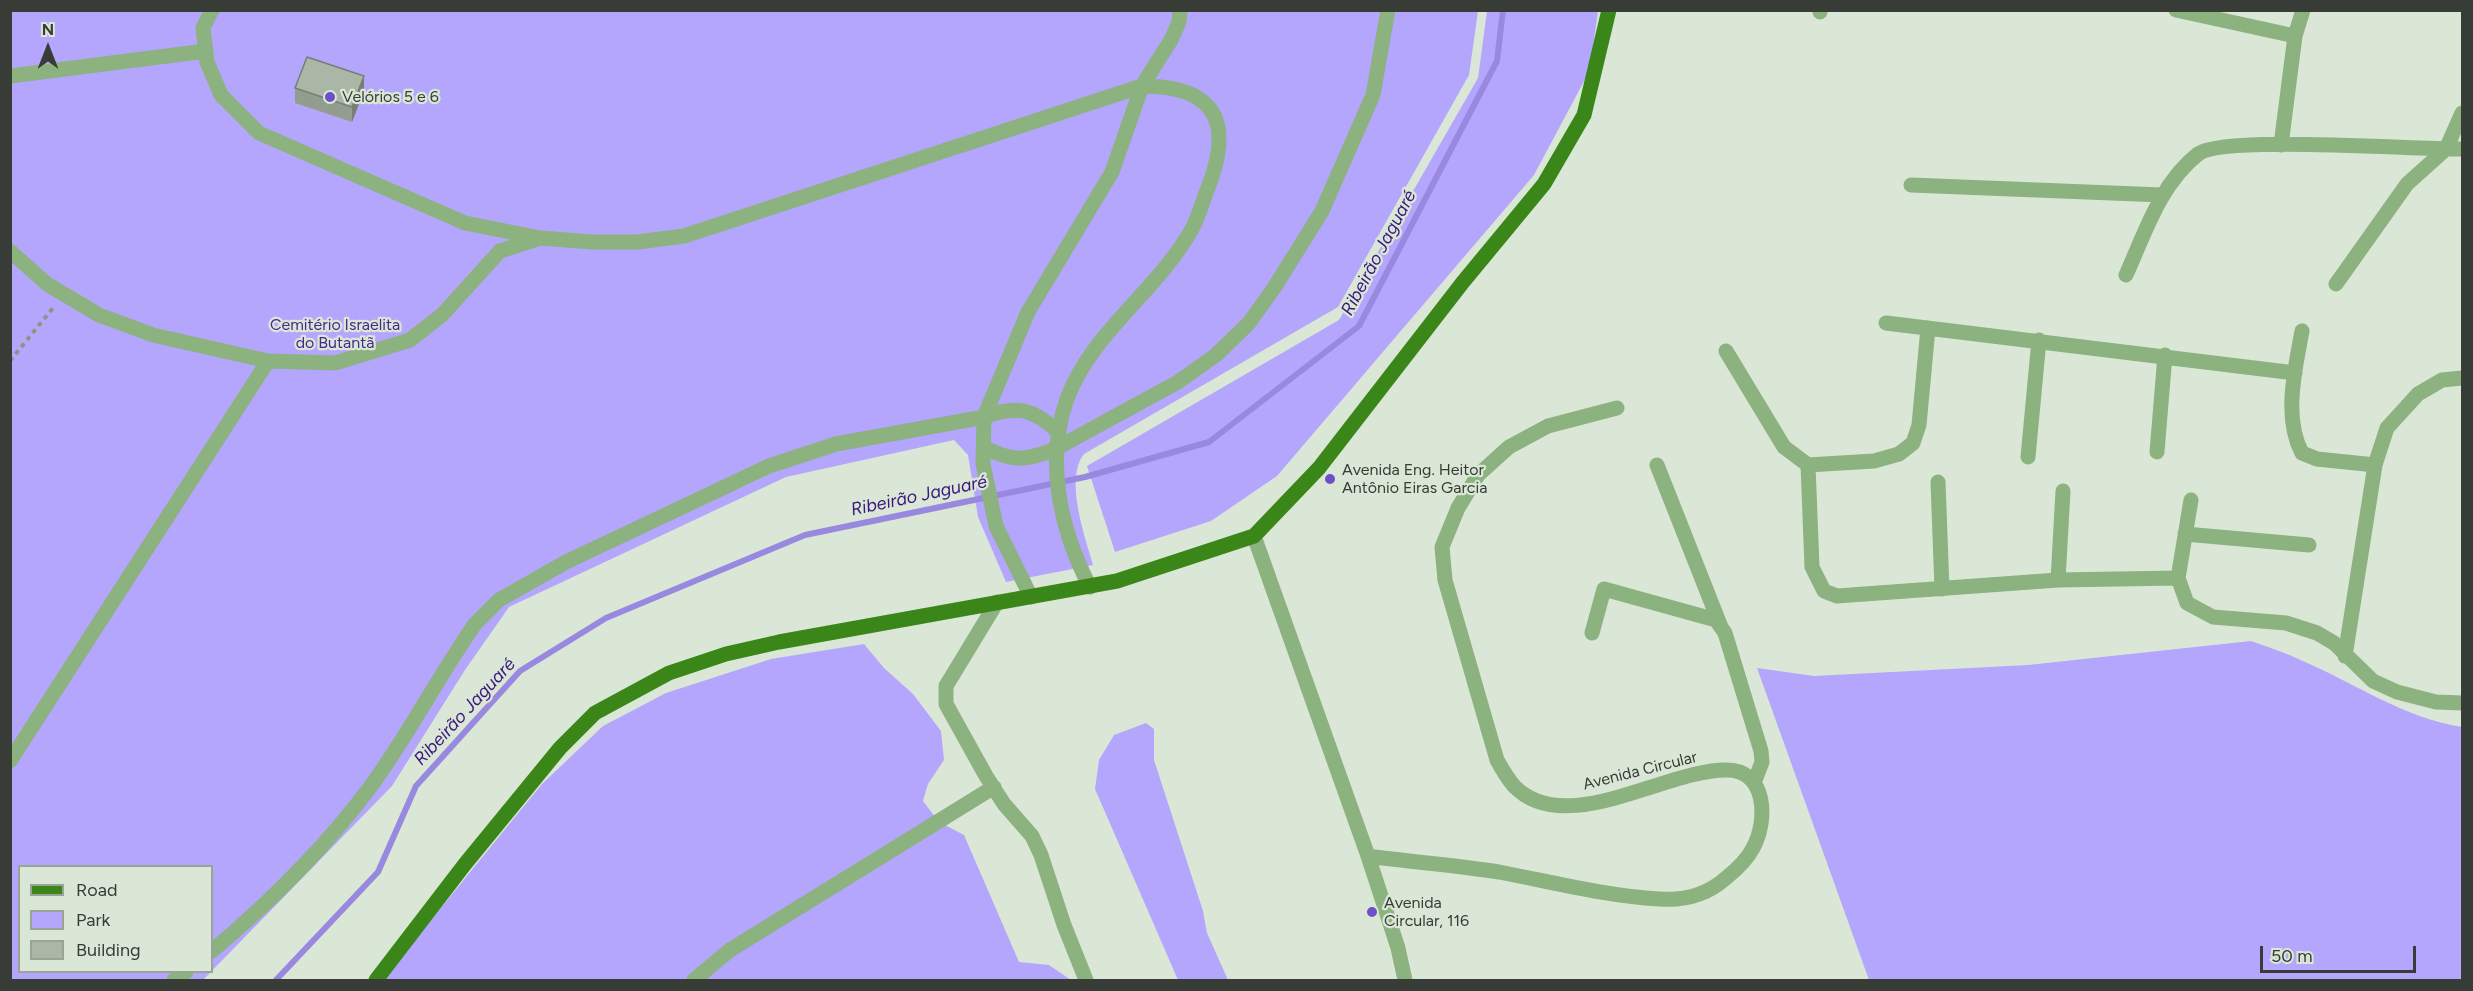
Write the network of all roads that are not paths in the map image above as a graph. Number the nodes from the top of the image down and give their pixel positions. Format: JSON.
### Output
{"nodes":[{"id":1,"x":212,"y":10,"type":"edge"},
{"id":2,"x":1180,"y":10,"type":"edge"},
{"id":3,"x":1388,"y":10,"type":"edge"},
{"id":4,"x":1609,"y":10,"type":"edge"},
{"id":5,"x":2176,"y":10,"type":"edge"},
{"id":6,"x":2303,"y":10,"type":"edge"},
{"id":7,"x":2295,"y":36,"type":"junction"},
{"id":8,"x":206,"y":51,"type":"junction"},
{"id":9,"x":10,"y":76,"type":"edge"},
{"id":10,"x":1142,"y":86,"type":"junction"},
{"id":11,"x":2463,"y":113,"type":"edge"},
{"id":12,"x":2281,"y":145,"type":"junction"},
{"id":13,"x":2446,"y":149,"type":"junction"},
{"id":14,"x":2463,"y":149,"type":"edge"},
{"id":15,"x":1911,"y":185,"type":"dead end"},
{"id":16,"x":2162,"y":195,"type":"junction"},
{"id":17,"x":540,"y":238,"type":"junction"},
{"id":18,"x":10,"y":251,"type":"edge"},
{"id":19,"x":2126,"y":275,"type":"dead end"},
{"id":20,"x":2336,"y":284,"type":"dead end"},
{"id":21,"x":1886,"y":323,"type":"dead end"},
{"id":22,"x":1928,"y":328,"type":"junction"},
{"id":23,"x":2301,"y":331,"type":"dead end"},
{"id":24,"x":2039,"y":340,"type":"junction"},
{"id":25,"x":1726,"y":351,"type":"dead end"},
{"id":26,"x":2165,"y":355,"type":"junction"},
{"id":27,"x":268,"y":362,"type":"junction"},
{"id":28,"x":2295,"y":373,"type":"junction"},
{"id":29,"x":2463,"y":378,"type":"edge"},
{"id":30,"x":1617,"y":408,"type":"dead end"},
{"id":31,"x":984,"y":417,"type":"junction"},
{"id":32,"x":1058,"y":432,"type":"junction"},
{"id":33,"x":984,"y":447,"type":"junction"},
{"id":34,"x":1055,"y":449,"type":"junction"},
{"id":35,"x":2157,"y":452,"type":"dead end"},
{"id":36,"x":2028,"y":457,"type":"dead end"},
{"id":37,"x":1657,"y":465,"type":"dead end"},
{"id":38,"x":1808,"y":465,"type":"junction"},
{"id":39,"x":2375,"y":465,"type":"junction"},
{"id":40,"x":1938,"y":482,"type":"dead end"},
{"id":41,"x":2063,"y":491,"type":"dead end"},
{"id":42,"x":2191,"y":500,"type":"dead end"},
{"id":43,"x":2185,"y":534,"type":"junction"},
{"id":44,"x":1254,"y":536,"type":"junction"},
{"id":45,"x":2308,"y":545,"type":"dead end"},
{"id":46,"x":2178,"y":578,"type":"junction"},
{"id":47,"x":2058,"y":580,"type":"junction"},
{"id":48,"x":1090,"y":587,"type":"junction"},
{"id":49,"x":1942,"y":589,"type":"junction"},
{"id":50,"x":1032,"y":597,"type":"junction"},
{"id":51,"x":997,"y":602,"type":"junction"},
{"id":52,"x":1722,"y":627,"type":"junction"},
{"id":53,"x":1592,"y":633,"type":"dead end"},
{"id":54,"x":2345,"y":656,"type":"junction"},
{"id":55,"x":2463,"y":704,"type":"edge"},
{"id":56,"x":10,"y":761,"type":"edge"},
{"id":57,"x":1754,"y":783,"type":"junction"},
{"id":58,"x":994,"y":787,"type":"junction"},
{"id":59,"x":1368,"y":856,"type":"junction"},
{"id":60,"x":213,"y":950,"type":"edge"},
{"id":61,"x":376,"y":981,"type":"edge"},
{"id":62,"x":694,"y":981,"type":"edge"},
{"id":63,"x":1086,"y":981,"type":"edge"},
{"id":64,"x":1406,"y":981,"type":"edge"}],
"edges":[{"from":1,"to":8,"type":"street"},
{"from":2,"to":10,"type":"street"},
{"from":3,"to":34,"type":"street"},
{"from":4,"to":44,"type":"main road"},
{"from":5,"to":7,"type":"street"},
{"from":6,"to":7,"type":"street"},
{"from":7,"to":12,"type":"street"},
{"from":8,"to":9,"type":"street"},
{"from":8,"to":17,"type":"street"},
{"from":10,"to":17,"type":"street"},
{"from":10,"to":31,"type":"street"},
{"from":10,"to":32,"type":"street"},
{"from":11,"to":13,"type":"street"},
{"from":12,"to":13,"type":"street"},
{"from":12,"to":16,"type":"street"},
{"from":13,"to":14,"type":"street"},
{"from":13,"to":20,"type":"street"},
{"from":15,"to":16,"type":"street"},
{"from":16,"to":19,"type":"street"},
{"from":17,"to":27,"type":"street"},
{"from":18,"to":27,"type":"street"},
{"from":21,"to":22,"type":"street"},
{"from":22,"to":24,"type":"street"},
{"from":22,"to":38,"type":"street"},
{"from":23,"to":28,"type":"street"},
{"from":24,"to":26,"type":"street"},
{"from":24,"to":36,"type":"street"},
{"from":25,"to":38,"type":"street"},
{"from":26,"to":28,"type":"street"},
{"from":26,"to":35,"type":"street"},
{"from":27,"to":56,"type":"street"},
{"from":28,"to":39,"type":"street"},
{"from":29,"to":39,"type":"street"},
{"from":30,"to":57,"type":"street","name":"Avenida Circular"},
{"from":31,"to":32,"type":"street"},
{"from":31,"to":33,"type":"street"},
{"from":31,"to":60,"type":"street"},
{"from":32,"to":34,"type":"street"},
{"from":33,"to":34,"type":"street"},
{"from":33,"to":50,"type":"street"},
{"from":34,"to":48,"type":"street"},
{"from":37,"to":52,"type":"street"},
{"from":38,"to":49,"type":"street"},
{"from":39,"to":54,"type":"street"},
{"from":40,"to":49,"type":"street"},
{"from":41,"to":47,"type":"street"},
{"from":42,"to":43,"type":"street"},
{"from":43,"to":45,"type":"street"},
{"from":43,"to":46,"type":"street"},
{"from":44,"to":48,"type":"main road"},
{"from":44,"to":59,"type":"street"},
{"from":46,"to":47,"type":"street"},
{"from":46,"to":54,"type":"street"},
{"from":47,"to":49,"type":"street"},
{"from":48,"to":50,"type":"main road"},
{"from":50,"to":51,"type":"main road"},
{"from":51,"to":58,"type":"street"},
{"from":51,"to":61,"type":"main road"},
{"from":52,"to":53,"type":"street"},
{"from":52,"to":57,"type":"street"},
{"from":54,"to":55,"type":"street"},
{"from":57,"to":59,"type":"street"},
{"from":58,"to":62,"type":"street"},
{"from":58,"to":63,"type":"street"},
{"from":59,"to":64,"type":"street"}]}
